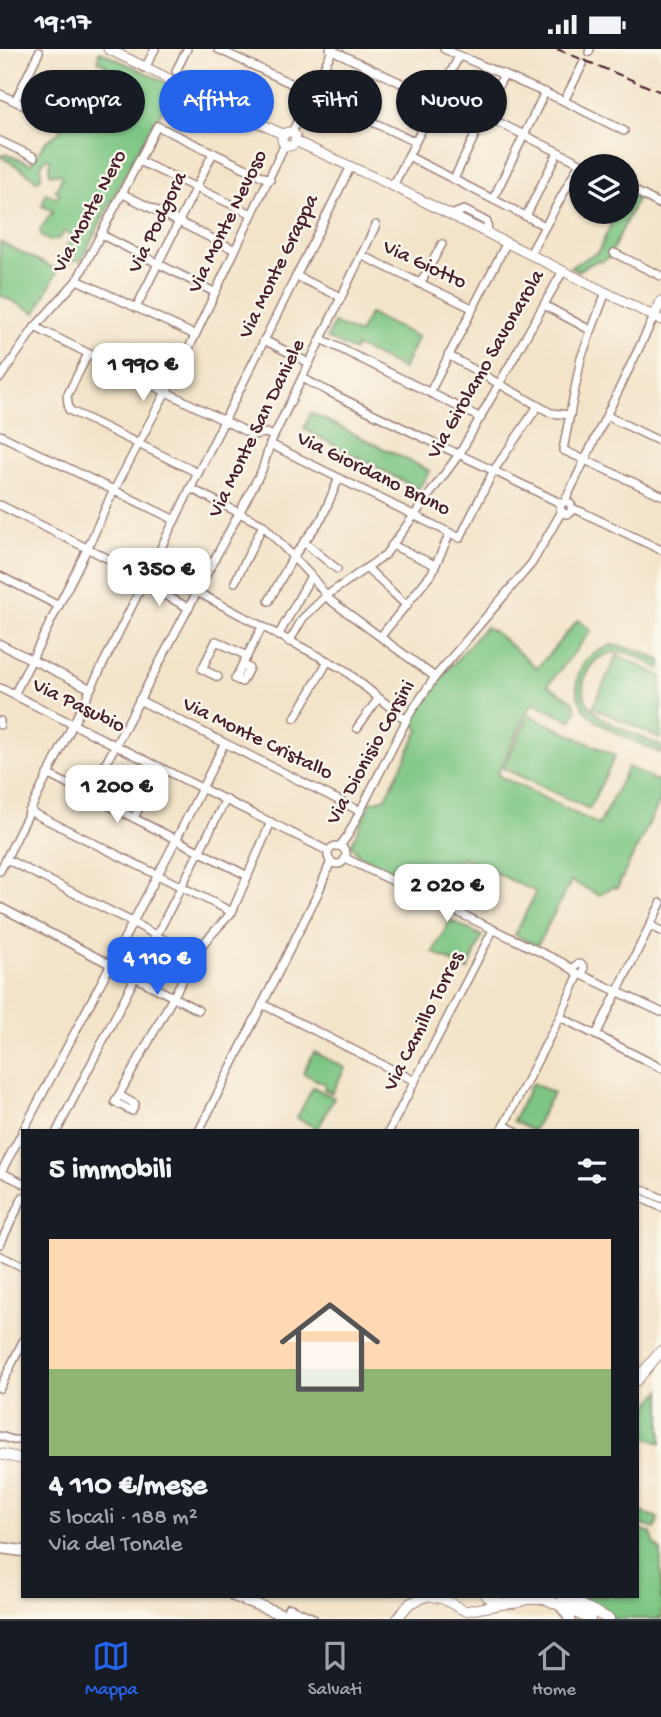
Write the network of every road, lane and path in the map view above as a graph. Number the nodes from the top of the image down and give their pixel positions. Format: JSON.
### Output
{"nodes":[{"id":1,"x":108,"y":49,"type":"edge"},
{"id":2,"x":155,"y":49,"type":"edge"},
{"id":3,"x":187,"y":49,"type":"edge"},
{"id":4,"x":218,"y":49,"type":"edge"},
{"id":5,"x":332,"y":49,"type":"edge"},
{"id":6,"x":444,"y":49,"type":"edge"},
{"id":7,"x":39,"y":52,"type":"dead end"},
{"id":8,"x":460,"y":56,"type":"junction"},
{"id":9,"x":583,"y":64,"type":"dead end"},
{"id":10,"x":145,"y":68,"type":"junction"},
{"id":11,"x":176,"y":70,"type":"edge"},
{"id":12,"x":322,"y":70,"type":"edge"},
{"id":13,"x":453,"y":70,"type":"edge"},
{"id":14,"x":494,"y":70,"type":"edge"},
{"id":15,"x":507,"y":75,"type":"edge"},
{"id":16,"x":396,"y":80,"type":"edge"},
{"id":17,"x":288,"y":82,"type":"edge"},
{"id":18,"x":545,"y":92,"type":"junction"},
{"id":19,"x":0,"y":94,"type":"edge"},
{"id":20,"x":15,"y":101,"type":"junction"},
{"id":21,"x":564,"y":101,"type":"junction"},
{"id":22,"x":21,"y":104,"type":"edge"},
{"id":23,"x":382,"y":126,"type":"edge"},
{"id":24,"x":507,"y":127,"type":"edge"},
{"id":25,"x":624,"y":131,"type":"dead end"},
{"id":26,"x":292,"y":133,"type":"edge"},
{"id":27,"x":420,"y":133,"type":"edge"},
{"id":28,"x":476,"y":133,"type":"edge"},
{"id":29,"x":525,"y":136,"type":"junction"},
{"id":30,"x":289,"y":138,"type":"junction"},
{"id":31,"x":0,"y":141,"type":"edge"},
{"id":32,"x":415,"y":142,"type":"junction"},
{"id":33,"x":558,"y":152,"type":"junction"},
{"id":34,"x":213,"y":153,"type":"junction"},
{"id":35,"x":408,"y":156,"type":"junction"},
{"id":36,"x":34,"y":157,"type":"dead end"},
{"id":37,"x":569,"y":158,"type":"edge"},
{"id":38,"x":139,"y":161,"type":"junction"},
{"id":39,"x":349,"y":168,"type":"junction"},
{"id":40,"x":270,"y":180,"type":"junction"},
{"id":41,"x":454,"y":180,"type":"junction"},
{"id":42,"x":393,"y":186,"type":"junction"},
{"id":43,"x":196,"y":187,"type":"junction"},
{"id":44,"x":569,"y":187,"type":"edge"},
{"id":45,"x":639,"y":193,"type":"edge"},
{"id":46,"x":122,"y":194,"type":"junction"},
{"id":47,"x":493,"y":199,"type":"junction"},
{"id":48,"x":661,"y":205,"type":"edge"},
{"id":49,"x":253,"y":214,"type":"junction"},
{"id":50,"x":526,"y":216,"type":"junction"},
{"id":51,"x":179,"y":222,"type":"junction"},
{"id":52,"x":376,"y":225,"type":"dead end"},
{"id":53,"x":545,"y":226,"type":"junction"},
{"id":54,"x":102,"y":235,"type":"junction"},
{"id":55,"x":507,"y":242,"type":"junction"},
{"id":56,"x":442,"y":244,"type":"dead end"},
{"id":57,"x":235,"y":250,"type":"junction"},
{"id":58,"x":614,"y":253,"type":"dead end"},
{"id":59,"x":530,"y":254,"type":"junction"},
{"id":60,"x":361,"y":255,"type":"junction"},
{"id":61,"x":158,"y":264,"type":"junction"},
{"id":62,"x":563,"y":271,"type":"junction"},
{"id":63,"x":296,"y":276,"type":"junction"},
{"id":64,"x":661,"y":276,"type":"edge"},
{"id":65,"x":77,"y":280,"type":"junction"},
{"id":66,"x":420,"y":284,"type":"junction"},
{"id":67,"x":214,"y":292,"type":"junction"},
{"id":68,"x":606,"y":292,"type":"junction"},
{"id":69,"x":341,"y":297,"type":"junction"},
{"id":70,"x":661,"y":301,"type":"edge"},
{"id":71,"x":544,"y":305,"type":"junction"},
{"id":72,"x":136,"y":308,"type":"junction"},
{"id":73,"x":472,"y":308,"type":"junction"},
{"id":74,"x":657,"y":318,"type":"edge"},
{"id":75,"x":35,"y":327,"type":"junction"},
{"id":76,"x":590,"y":330,"type":"junction"},
{"id":77,"x":193,"y":335,"type":"junction"},
{"id":78,"x":321,"y":339,"type":"junction"},
{"id":79,"x":264,"y":340,"type":"junction"},
{"id":80,"x":88,"y":354,"type":"junction"},
{"id":81,"x":448,"y":355,"type":"junction"},
{"id":82,"x":309,"y":363,"type":"junction"},
{"id":83,"x":0,"y":378,"type":"edge"},
{"id":84,"x":302,"y":378,"type":"junction"},
{"id":85,"x":500,"y":385,"type":"junction"},
{"id":86,"x":430,"y":392,"type":"junction"},
{"id":87,"x":164,"y":393,"type":"junction"},
{"id":88,"x":538,"y":406,"type":"junction"},
{"id":89,"x":570,"y":415,"type":"junction"},
{"id":90,"x":607,"y":416,"type":"junction"},
{"id":91,"x":481,"y":418,"type":"junction"},
{"id":92,"x":223,"y":422,"type":"junction"},
{"id":93,"x":0,"y":436,"type":"edge"},
{"id":94,"x":272,"y":440,"type":"junction"},
{"id":95,"x":661,"y":442,"type":"edge"},
{"id":96,"x":138,"y":444,"type":"junction"},
{"id":97,"x":460,"y":453,"type":"junction"},
{"id":98,"x":586,"y":459,"type":"junction"},
{"id":99,"x":494,"y":470,"type":"junction"},
{"id":100,"x":198,"y":473,"type":"junction"},
{"id":101,"x":339,"y":478,"type":"junction"},
{"id":102,"x":190,"y":488,"type":"junction"},
{"id":103,"x":116,"y":491,"type":"junction"},
{"id":104,"x":661,"y":495,"type":"edge"},
{"id":105,"x":0,"y":505,"type":"edge"},
{"id":106,"x":562,"y":505,"type":"junction"},
{"id":107,"x":238,"y":513,"type":"junction"},
{"id":108,"x":414,"y":515,"type":"junction"},
{"id":109,"x":175,"y":520,"type":"junction"},
{"id":110,"x":263,"y":526,"type":"junction"},
{"id":111,"x":450,"y":533,"type":"junction"},
{"id":112,"x":304,"y":542,"type":"junction"},
{"id":113,"x":392,"y":545,"type":"junction"},
{"id":114,"x":88,"y":548,"type":"junction"},
{"id":115,"x":661,"y":550,"type":"edge"},
{"id":116,"x":293,"y":557,"type":"junction"},
{"id":117,"x":435,"y":565,"type":"junction"},
{"id":118,"x":367,"y":568,"type":"junction"},
{"id":119,"x":337,"y":569,"type":"dead end"},
{"id":120,"x":0,"y":576,"type":"edge"},
{"id":121,"x":311,"y":576,"type":"junction"},
{"id":122,"x":144,"y":580,"type":"junction"},
{"id":123,"x":234,"y":582,"type":"dead end"},
{"id":124,"x":197,"y":592,"type":"junction"},
{"id":125,"x":326,"y":596,"type":"junction"},
{"id":126,"x":269,"y":601,"type":"dead end"},
{"id":127,"x":59,"y":606,"type":"junction"},
{"id":128,"x":407,"y":606,"type":"junction"},
{"id":129,"x":189,"y":607,"type":"junction"},
{"id":130,"x":262,"y":627,"type":"junction"},
{"id":131,"x":278,"y":636,"type":"junction"},
{"id":132,"x":381,"y":636,"type":"junction"},
{"id":133,"x":289,"y":642,"type":"junction"},
{"id":134,"x":0,"y":644,"type":"edge"},
{"id":135,"x":247,"y":656,"type":"junction"},
{"id":136,"x":32,"y":660,"type":"junction"},
{"id":137,"x":328,"y":661,"type":"junction"},
{"id":138,"x":242,"y":665,"type":"dead end"},
{"id":139,"x":218,"y":677,"type":"dead end"},
{"id":140,"x":435,"y":677,"type":"junction"},
{"id":141,"x":0,"y":688,"type":"edge"},
{"id":142,"x":89,"y":688,"type":"junction"},
{"id":143,"x":14,"y":695,"type":"junction"},
{"id":144,"x":379,"y":699,"type":"junction"},
{"id":145,"x":139,"y":700,"type":"junction"},
{"id":146,"x":295,"y":718,"type":"dead end"},
{"id":147,"x":406,"y":720,"type":"junction"},
{"id":148,"x":72,"y":723,"type":"junction"},
{"id":149,"x":357,"y":729,"type":"dead end"},
{"id":150,"x":114,"y":744,"type":"junction"},
{"id":151,"x":224,"y":744,"type":"junction"},
{"id":152,"x":160,"y":767,"type":"junction"},
{"id":153,"x":47,"y":774,"type":"junction"},
{"id":154,"x":202,"y":787,"type":"junction"},
{"id":155,"x":89,"y":795,"type":"junction"},
{"id":156,"x":226,"y":799,"type":"junction"},
{"id":157,"x":29,"y":811,"type":"junction"},
{"id":158,"x":360,"y":811,"type":"junction"},
{"id":159,"x":134,"y":818,"type":"junction"},
{"id":160,"x":271,"y":822,"type":"junction"},
{"id":161,"x":176,"y":840,"type":"junction"},
{"id":162,"x":340,"y":846,"type":"junction"},
{"id":163,"x":328,"y":851,"type":"junction"},
{"id":164,"x":200,"y":852,"type":"junction"},
{"id":165,"x":345,"y":858,"type":"junction"},
{"id":166,"x":6,"y":859,"type":"junction"},
{"id":167,"x":334,"y":862,"type":"junction"},
{"id":168,"x":0,"y":871,"type":"edge"},
{"id":169,"x":158,"y":876,"type":"junction"},
{"id":170,"x":248,"y":876,"type":"junction"},
{"id":171,"x":182,"y":887,"type":"junction"},
{"id":172,"x":661,"y":903,"type":"edge"},
{"id":173,"x":0,"y":907,"type":"edge"},
{"id":174,"x":232,"y":912,"type":"junction"},
{"id":175,"x":132,"y":922,"type":"junction"},
{"id":176,"x":650,"y":925,"type":"junction"},
{"id":177,"x":493,"y":930,"type":"junction"},
{"id":178,"x":661,"y":931,"type":"edge"},
{"id":179,"x":157,"y":937,"type":"junction"},
{"id":180,"x":195,"y":957,"type":"junction"},
{"id":181,"x":110,"y":965,"type":"junction"},
{"id":182,"x":579,"y":970,"type":"junction"},
{"id":183,"x":135,"y":979,"type":"junction"},
{"id":184,"x":618,"y":990,"type":"junction"},
{"id":185,"x":173,"y":997,"type":"junction"},
{"id":186,"x":262,"y":1004,"type":"junction"},
{"id":187,"x":198,"y":1010,"type":"dead end"},
{"id":188,"x":661,"y":1012,"type":"edge"},
{"id":189,"x":560,"y":1017,"type":"junction"},
{"id":190,"x":596,"y":1035,"type":"junction"},
{"id":191,"x":661,"y":1067,"type":"edge"},
{"id":192,"x":415,"y":1081,"type":"junction"},
{"id":193,"x":119,"y":1095,"type":"dead end"},
{"id":194,"x":502,"y":1128,"type":"edge"},
{"id":195,"x":24,"y":1129,"type":"edge"},
{"id":196,"x":58,"y":1129,"type":"edge"},
{"id":197,"x":200,"y":1129,"type":"edge"},
{"id":198,"x":390,"y":1129,"type":"edge"},
{"id":199,"x":21,"y":1135,"type":"edge"},
{"id":200,"x":1,"y":1172,"type":"edge"},
{"id":201,"x":21,"y":1183,"type":"edge"},
{"id":202,"x":639,"y":1188,"type":"edge"},
{"id":203,"x":639,"y":1197,"type":"edge"},
{"id":204,"x":661,"y":1198,"type":"edge"},
{"id":205,"x":21,"y":1201,"type":"edge"},
{"id":206,"x":661,"y":1207,"type":"edge"},
{"id":207,"x":0,"y":1244,"type":"edge"},
{"id":208,"x":0,"y":1256,"type":"edge"},
{"id":209,"x":21,"y":1266,"type":"edge"},
{"id":210,"x":21,"y":1345,"type":"edge"},
{"id":211,"x":661,"y":1351,"type":"edge"},
{"id":212,"x":639,"y":1378,"type":"edge"},
{"id":213,"x":0,"y":1388,"type":"edge"},
{"id":214,"x":0,"y":1436,"type":"edge"},
{"id":215,"x":21,"y":1440,"type":"edge"},
{"id":216,"x":0,"y":1454,"type":"edge"},
{"id":217,"x":21,"y":1458,"type":"edge"},
{"id":218,"x":0,"y":1540,"type":"edge"},
{"id":219,"x":21,"y":1543,"type":"edge"},
{"id":220,"x":0,"y":1548,"type":"edge"},
{"id":221,"x":21,"y":1551,"type":"edge"},
{"id":222,"x":239,"y":1598,"type":"edge"},
{"id":223,"x":261,"y":1598,"type":"edge"},
{"id":224,"x":424,"y":1598,"type":"edge"},
{"id":225,"x":438,"y":1598,"type":"edge"},
{"id":226,"x":484,"y":1598,"type":"edge"},
{"id":227,"x":490,"y":1598,"type":"edge"},
{"id":228,"x":528,"y":1598,"type":"edge"},
{"id":229,"x":562,"y":1600,"type":"edge"},
{"id":230,"x":513,"y":1604,"type":"junction"},
{"id":231,"x":472,"y":1611,"type":"junction"},
{"id":232,"x":294,"y":1619,"type":"edge"},
{"id":233,"x":312,"y":1619,"type":"edge"},
{"id":234,"x":397,"y":1619,"type":"edge"},
{"id":235,"x":570,"y":1619,"type":"edge"},
{"id":236,"x":590,"y":1619,"type":"edge"},
{"id":237,"x":609,"y":1619,"type":"edge"}],
"edges":[{"from":1,"to":10,"type":"street"},
{"from":2,"to":10,"type":"street"},
{"from":3,"to":11,"type":"street"},
{"from":4,"to":17,"type":"street"},
{"from":5,"to":12,"type":"street","name":"Via Monte Nevoso"},
{"from":5,"to":16,"type":"street"},
{"from":6,"to":8,"type":"street"},
{"from":7,"to":20,"type":"street"},
{"from":8,"to":13,"type":"street"},
{"from":8,"to":14,"type":"street"},
{"from":9,"to":21,"type":"street"},
{"from":10,"to":30,"type":"street"},
{"from":15,"to":18,"type":"street"},
{"from":18,"to":21,"type":"street"},
{"from":18,"to":29,"type":"street"},
{"from":19,"to":20,"type":"street"},
{"from":20,"to":22,"type":"street"},
{"from":21,"to":25,"type":"street"},
{"from":23,"to":32,"type":"street"},
{"from":24,"to":29,"type":"street"},
{"from":26,"to":30,"type":"street","name":"Via Monte Nevoso"},
{"from":27,"to":32,"type":"street"},
{"from":28,"to":41,"type":"street"},
{"from":29,"to":33,"type":"street"},
{"from":29,"to":47,"type":"street"},
{"from":30,"to":39,"type":"street"},
{"from":30,"to":40,"type":"street","name":"Via Monte Nevoso"},
{"from":31,"to":36,"type":"street"},
{"from":32,"to":35,"type":"street"},
{"from":33,"to":37,"type":"street"},
{"from":33,"to":50,"type":"street"},
{"from":34,"to":38,"type":"street","name":"Via Monte Nero"},
{"from":34,"to":40,"type":"street"},
{"from":34,"to":43,"type":"street","name":"Via Podgora"},
{"from":35,"to":41,"type":"street"},
{"from":35,"to":42,"type":"street"},
{"from":38,"to":43,"type":"street"},
{"from":38,"to":46,"type":"street","name":"Via Monte Nero"},
{"from":39,"to":42,"type":"street"},
{"from":39,"to":63,"type":"street","name":"Via Monte Grappa"},
{"from":40,"to":49,"type":"street","name":"Via Monte Nevoso"},
{"from":41,"to":47,"type":"street"},
{"from":42,"to":55,"type":"street"},
{"from":43,"to":49,"type":"street"},
{"from":43,"to":51,"type":"street","name":"Via Podgora"},
{"from":44,"to":53,"type":"street"},
{"from":45,"to":48,"type":"street"},
{"from":46,"to":51,"type":"street"},
{"from":46,"to":54,"type":"street","name":"Via Monte Nero"},
{"from":47,"to":50,"type":"street"},
{"from":49,"to":57,"type":"street","name":"Via Monte Nevoso"},
{"from":50,"to":53,"type":"street"},
{"from":51,"to":57,"type":"street"},
{"from":51,"to":61,"type":"street","name":"Via Podgora"},
{"from":52,"to":60,"type":"street","name":"Via Monte San Daniele"},
{"from":53,"to":59,"type":"street"},
{"from":54,"to":61,"type":"street"},
{"from":54,"to":65,"type":"street","name":"Via Monte Nero"},
{"from":55,"to":59,"type":"street"},
{"from":55,"to":73,"type":"street"},
{"from":56,"to":66,"type":"street"},
{"from":57,"to":67,"type":"street","name":"Via Monte Nevoso"},
{"from":58,"to":64,"type":"street"},
{"from":59,"to":62,"type":"street"},
{"from":60,"to":66,"type":"street","name":"Via Giotto"},
{"from":60,"to":69,"type":"street","name":"Via Monte San Daniele"},
{"from":61,"to":67,"type":"street"},
{"from":61,"to":72,"type":"street","name":"Via Podgora"},
{"from":62,"to":68,"type":"street"},
{"from":62,"to":71,"type":"street","name":"Via Girolamo Savonarola"},
{"from":63,"to":69,"type":"street"},
{"from":63,"to":79,"type":"street","name":"Via Monte Grappa"},
{"from":65,"to":72,"type":"street"},
{"from":65,"to":75,"type":"street","name":"Via Monte Nero"},
{"from":66,"to":73,"type":"street","name":"Via Giotto"},
{"from":67,"to":77,"type":"street","name":"Via Monte Nevoso"},
{"from":68,"to":74,"type":"street"},
{"from":68,"to":76,"type":"street"},
{"from":69,"to":78,"type":"street","name":"Via Monte San Daniele"},
{"from":70,"to":74,"type":"street"},
{"from":71,"to":76,"type":"street"},
{"from":71,"to":85,"type":"street","name":"Via Girolamo Savonarola"},
{"from":72,"to":77,"type":"street"},
{"from":73,"to":81,"type":"street"},
{"from":74,"to":90,"type":"street","name":"Via Dionisio Corsini"},
{"from":75,"to":80,"type":"street","name":"Via Giordano Bruno"},
{"from":75,"to":83,"type":"street","name":"Via Monte Nero"},
{"from":76,"to":89,"type":"street"},
{"from":77,"to":87,"type":"street","name":"Via Monte Nevoso"},
{"from":78,"to":82,"type":"street","name":"Via Monte San Daniele"},
{"from":78,"to":86,"type":"street"},
{"from":79,"to":82,"type":"street"},
{"from":79,"to":92,"type":"street","name":"Via Monte Grappa"},
{"from":80,"to":87,"type":"street","name":"Via Giordano Bruno"},
{"from":80,"to":96,"type":"street"},
{"from":81,"to":85,"type":"street"},
{"from":81,"to":86,"type":"street"},
{"from":82,"to":84,"type":"street","name":"Via Monte San Daniele"},
{"from":84,"to":94,"type":"street","name":"Via Monte San Daniele"},
{"from":84,"to":97,"type":"street"},
{"from":85,"to":88,"type":"street"},
{"from":85,"to":91,"type":"street","name":"Via Girolamo Savonarola"},
{"from":86,"to":91,"type":"street"},
{"from":87,"to":92,"type":"street","name":"Via Giordano Bruno"},
{"from":87,"to":96,"type":"street","name":"Via Monte Nevoso"},
{"from":88,"to":89,"type":"street"},
{"from":88,"to":99,"type":"street"},
{"from":89,"to":98,"type":"street"},
{"from":90,"to":95,"type":"street"},
{"from":90,"to":98,"type":"street","name":"Via Dionisio Corsini"},
{"from":91,"to":97,"type":"street","name":"Via Girolamo Savonarola"},
{"from":92,"to":94,"type":"street","name":"Via Giordano Bruno"},
{"from":92,"to":100,"type":"street","name":"Via Monte Grappa"},
{"from":93,"to":103,"type":"street"},
{"from":94,"to":101,"type":"street","name":"Via Giordano Bruno"},
{"from":94,"to":107,"type":"street","name":"Via Monte San Daniele"},
{"from":96,"to":100,"type":"street"},
{"from":96,"to":103,"type":"street","name":"Via Monte Nevoso"},
{"from":97,"to":99,"type":"street"},
{"from":97,"to":108,"type":"street","name":"Via Girolamo Savonarola"},
{"from":98,"to":104,"type":"street"},
{"from":98,"to":106,"type":"street","name":"Via Dionisio Corsini"},
{"from":99,"to":106,"type":"street"},
{"from":99,"to":111,"type":"street","name":"Via Giordano Bruno"},
{"from":100,"to":102,"type":"street","name":"Via Monte Grappa"},
{"from":101,"to":108,"type":"street","name":"Via Giordano Bruno"},
{"from":101,"to":112,"type":"street"},
{"from":102,"to":107,"type":"street"},
{"from":102,"to":109,"type":"street","name":"Via Monte Grappa"},
{"from":103,"to":109,"type":"street"},
{"from":103,"to":114,"type":"street","name":"Via Monte Nevoso"},
{"from":105,"to":114,"type":"street"},
{"from":106,"to":115,"type":"street"},
{"from":106,"to":140,"type":"street","name":"Via Dionisio Corsini"},
{"from":107,"to":110,"type":"street"},
{"from":107,"to":124,"type":"street","name":"Via Monte San Daniele"},
{"from":108,"to":111,"type":"street","name":"Via Giordano Bruno"},
{"from":108,"to":113,"type":"street","name":"Via Girolamo Savonarola"},
{"from":109,"to":122,"type":"street","name":"Via Monte Grappa"},
{"from":110,"to":116,"type":"street"},
{"from":110,"to":123,"type":"street"},
{"from":111,"to":117,"type":"street"},
{"from":112,"to":116,"type":"street"},
{"from":112,"to":119,"type":"street"},
{"from":113,"to":117,"type":"street"},
{"from":113,"to":118,"type":"street","name":"Via Girolamo Savonarola"},
{"from":114,"to":122,"type":"street"},
{"from":114,"to":127,"type":"street","name":"Via Monte Nevoso"},
{"from":116,"to":121,"type":"street"},
{"from":116,"to":126,"type":"street"},
{"from":117,"to":128,"type":"street"},
{"from":118,"to":125,"type":"street","name":"Via Girolamo Savonarola"},
{"from":118,"to":128,"type":"street"},
{"from":120,"to":127,"type":"street"},
{"from":121,"to":125,"type":"street"},
{"from":121,"to":131,"type":"street"},
{"from":122,"to":129,"type":"street"},
{"from":122,"to":142,"type":"street","name":"Via Monte Grappa"},
{"from":124,"to":129,"type":"street","name":"Via Monte San Daniele"},
{"from":124,"to":130,"type":"street"},
{"from":125,"to":132,"type":"street"},
{"from":125,"to":133,"type":"street","name":"Via Girolamo Savonarola"},
{"from":127,"to":136,"type":"street","name":"Via Monte Nevoso"},
{"from":128,"to":132,"type":"street"},
{"from":129,"to":145,"type":"street","name":"Via Monte San Daniele"},
{"from":130,"to":131,"type":"street"},
{"from":130,"to":135,"type":"street"},
{"from":131,"to":133,"type":"street"},
{"from":132,"to":140,"type":"street"},
{"from":133,"to":137,"type":"street"},
{"from":134,"to":136,"type":"street"},
{"from":135,"to":138,"type":"street"},
{"from":135,"to":139,"type":"street"},
{"from":136,"to":142,"type":"street"},
{"from":136,"to":143,"type":"street","name":"Via Monte Nevoso"},
{"from":137,"to":144,"type":"street"},
{"from":137,"to":146,"type":"street"},
{"from":140,"to":147,"type":"street","name":"Via Dionisio Corsini"},
{"from":141,"to":143,"type":"street","name":"Via Pasubio"},
{"from":142,"to":148,"type":"street","name":"Via Monte Grappa"},
{"from":143,"to":148,"type":"street","name":"Via Pasubio"},
{"from":144,"to":147,"type":"street"},
{"from":144,"to":149,"type":"street"},
{"from":145,"to":150,"type":"street","name":"Via Monte San Daniele"},
{"from":145,"to":151,"type":"street","name":"Via Monte Cristallo"},
{"from":147,"to":158,"type":"street","name":"Via Dionisio Corsini"},
{"from":148,"to":150,"type":"street","name":"Via Pasubio"},
{"from":148,"to":153,"type":"street","name":"Via Monte Grappa"},
{"from":150,"to":152,"type":"street","name":"Via Pasubio"},
{"from":150,"to":155,"type":"street","name":"Via Monte San Daniele"},
{"from":151,"to":154,"type":"street"},
{"from":151,"to":158,"type":"street","name":"Via Monte Cristallo"},
{"from":152,"to":154,"type":"street","name":"Via Pasubio"},
{"from":152,"to":159,"type":"street"},
{"from":153,"to":155,"type":"street"},
{"from":153,"to":157,"type":"street","name":"Via Monte Grappa"},
{"from":154,"to":156,"type":"street","name":"Via Pasubio"},
{"from":154,"to":161,"type":"street"},
{"from":155,"to":159,"type":"street"},
{"from":156,"to":160,"type":"street","name":"Via Pasubio"},
{"from":156,"to":164,"type":"street"},
{"from":157,"to":166,"type":"street","name":"Via Monte Grappa"},
{"from":157,"to":169,"type":"street"},
{"from":158,"to":162,"type":"street","name":"Via Dionisio Corsini"},
{"from":159,"to":161,"type":"street"},
{"from":160,"to":163,"type":"street","name":"Via Pasubio"},
{"from":160,"to":170,"type":"street"},
{"from":161,"to":164,"type":"street"},
{"from":161,"to":169,"type":"street"},
{"from":162,"to":163,"type":"street"},
{"from":162,"to":165,"type":"street"},
{"from":163,"to":167,"type":"street"},
{"from":164,"to":170,"type":"street"},
{"from":164,"to":171,"type":"street"},
{"from":165,"to":167,"type":"street"},
{"from":165,"to":177,"type":"street"},
{"from":166,"to":168,"type":"street","name":"Via Monte Grappa"},
{"from":166,"to":175,"type":"street"},
{"from":167,"to":186,"type":"street"},
{"from":169,"to":171,"type":"street"},
{"from":169,"to":175,"type":"street"},
{"from":170,"to":174,"type":"street"},
{"from":171,"to":174,"type":"street"},
{"from":171,"to":179,"type":"street"},
{"from":172,"to":176,"type":"street"},
{"from":173,"to":181,"type":"street"},
{"from":174,"to":180,"type":"street"},
{"from":175,"to":179,"type":"street"},
{"from":175,"to":181,"type":"street"},
{"from":176,"to":178,"type":"street"},
{"from":176,"to":184,"type":"street"},
{"from":177,"to":182,"type":"street"},
{"from":177,"to":192,"type":"street","name":"Via Camillo Torres"},
{"from":179,"to":180,"type":"street"},
{"from":179,"to":183,"type":"street"},
{"from":180,"to":185,"type":"street"},
{"from":181,"to":183,"type":"street"},
{"from":181,"to":195,"type":"street"},
{"from":182,"to":184,"type":"street"},
{"from":182,"to":189,"type":"street"},
{"from":183,"to":185,"type":"street"},
{"from":183,"to":196,"type":"street"},
{"from":184,"to":188,"type":"street"},
{"from":184,"to":190,"type":"street"},
{"from":185,"to":187,"type":"street"},
{"from":185,"to":193,"type":"street"},
{"from":186,"to":192,"type":"street"},
{"from":186,"to":197,"type":"street"},
{"from":189,"to":190,"type":"street"},
{"from":189,"to":194,"type":"street"},
{"from":190,"to":191,"type":"street"},
{"from":192,"to":198,"type":"street","name":"Via Camillo Torres"},
{"from":199,"to":200,"type":"street"},
{"from":200,"to":201,"type":"street"},
{"from":202,"to":204,"type":"street"},
{"from":203,"to":206,"type":"street"},
{"from":205,"to":207,"type":"street"},
{"from":208,"to":209,"type":"street"},
{"from":210,"to":213,"type":"street"},
{"from":211,"to":212,"type":"main road"},
{"from":214,"to":215,"type":"street"},
{"from":216,"to":217,"type":"main road"},
{"from":218,"to":219,"type":"highway"},
{"from":220,"to":221,"type":"highway"},
{"from":222,"to":232,"type":"highway"},
{"from":223,"to":233,"type":"highway"},
{"from":224,"to":234,"type":"street"},
{"from":225,"to":231,"type":"street"},
{"from":226,"to":231,"type":"street"},
{"from":227,"to":230,"type":"main road"},
{"from":228,"to":229,"type":"main road"},
{"from":228,"to":230,"type":"main road"},
{"from":229,"to":235,"type":"highway"},
{"from":229,"to":236,"type":"main road"},
{"from":229,"to":237,"type":"main road"},
{"from":230,"to":231,"type":"street"}]}
